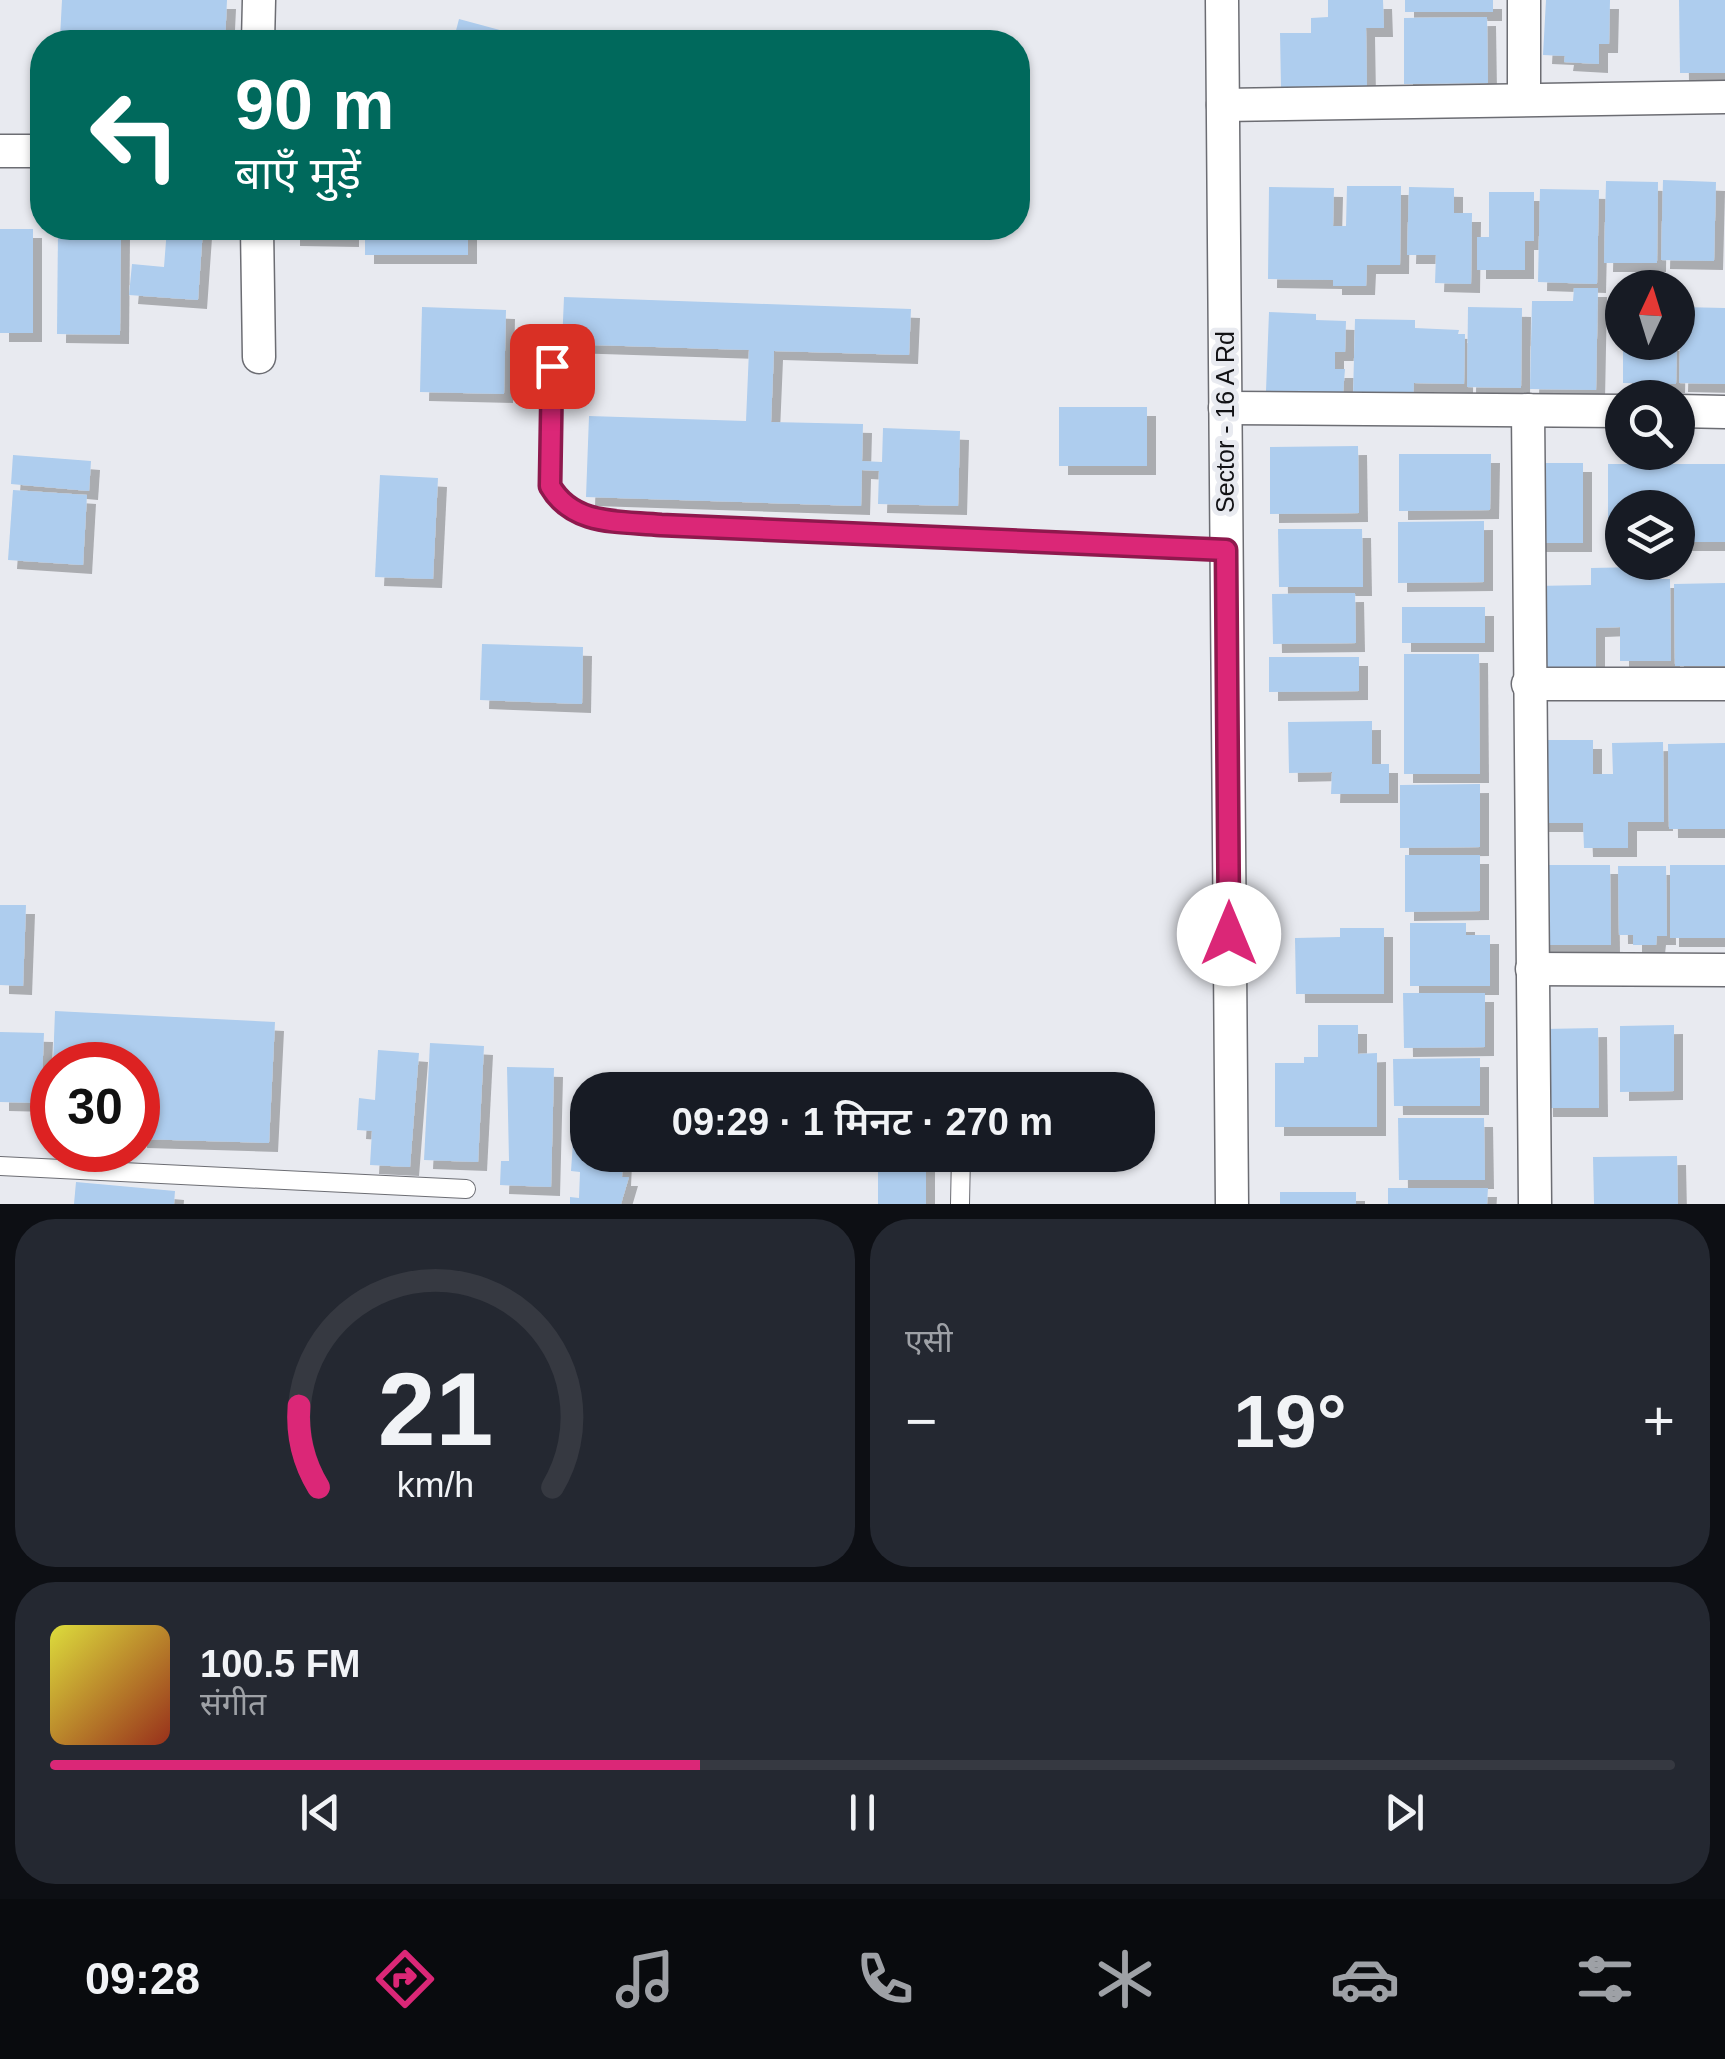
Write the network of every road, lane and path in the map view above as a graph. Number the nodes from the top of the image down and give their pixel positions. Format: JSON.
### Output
{"nodes":[{"id":1,"x":260,"y":0,"type":"edge"},
{"id":2,"x":1222,"y":0,"type":"edge"},
{"id":3,"x":1524,"y":0,"type":"edge"},
{"id":4,"x":259,"y":30,"type":"edge"},
{"id":5,"x":1725,"y":97,"type":"edge"},
{"id":6,"x":1524,"y":99,"type":"junction"},
{"id":7,"x":1223,"y":105,"type":"junction"},
{"id":8,"x":0,"y":151,"type":"edge"},
{"id":9,"x":30,"y":151,"type":"edge"},
{"id":10,"x":257,"y":240,"type":"edge"},
{"id":11,"x":259,"y":357,"type":"dead end"},
{"id":12,"x":552,"y":366,"type":"dead end"},
{"id":13,"x":1226,"y":408,"type":"junction"},
{"id":14,"x":1528,"y":410,"type":"junction"},
{"id":15,"x":1605,"y":410,"type":"edge"},
{"id":16,"x":1695,"y":411,"type":"edge"},
{"id":17,"x":1725,"y":412,"type":"edge"},
{"id":18,"x":1226,"y":550,"type":"junction"},
{"id":19,"x":1528,"y":684,"type":"junction"},
{"id":20,"x":1725,"y":684,"type":"edge"},
{"id":21,"x":1532,"y":969,"type":"junction"},
{"id":22,"x":1725,"y":970,"type":"edge"},
{"id":23,"x":0,"y":1166,"type":"edge"},
{"id":24,"x":961,"y":1172,"type":"edge"},
{"id":25,"x":466,"y":1189,"type":"dead end"},
{"id":26,"x":960,"y":1204,"type":"edge"},
{"id":27,"x":1232,"y":1204,"type":"edge"},
{"id":28,"x":1535,"y":1204,"type":"edge"}],
"edges":[{"from":1,"to":4,"type":"street"},
{"from":2,"to":7,"type":"street","name":"Sector - 16 A Rd"},
{"from":3,"to":6,"type":"street"},
{"from":5,"to":6,"type":"street"},
{"from":6,"to":7,"type":"street"},
{"from":7,"to":13,"type":"street","name":"Sector - 16 A Rd"},
{"from":8,"to":9,"type":"street"},
{"from":10,"to":11,"type":"street"},
{"from":12,"to":18,"type":"lane"},
{"from":13,"to":14,"type":"street"},
{"from":13,"to":18,"type":"street","name":"Sector - 16 A Rd"},
{"from":14,"to":15,"type":"street"},
{"from":14,"to":19,"type":"street"},
{"from":16,"to":17,"type":"street"},
{"from":18,"to":27,"type":"street","name":"Sector - 16 A Rd"},
{"from":19,"to":20,"type":"street"},
{"from":19,"to":21,"type":"street"},
{"from":21,"to":22,"type":"street"},
{"from":21,"to":28,"type":"street"},
{"from":23,"to":25,"type":"lane"},
{"from":24,"to":26,"type":"lane"}]}
